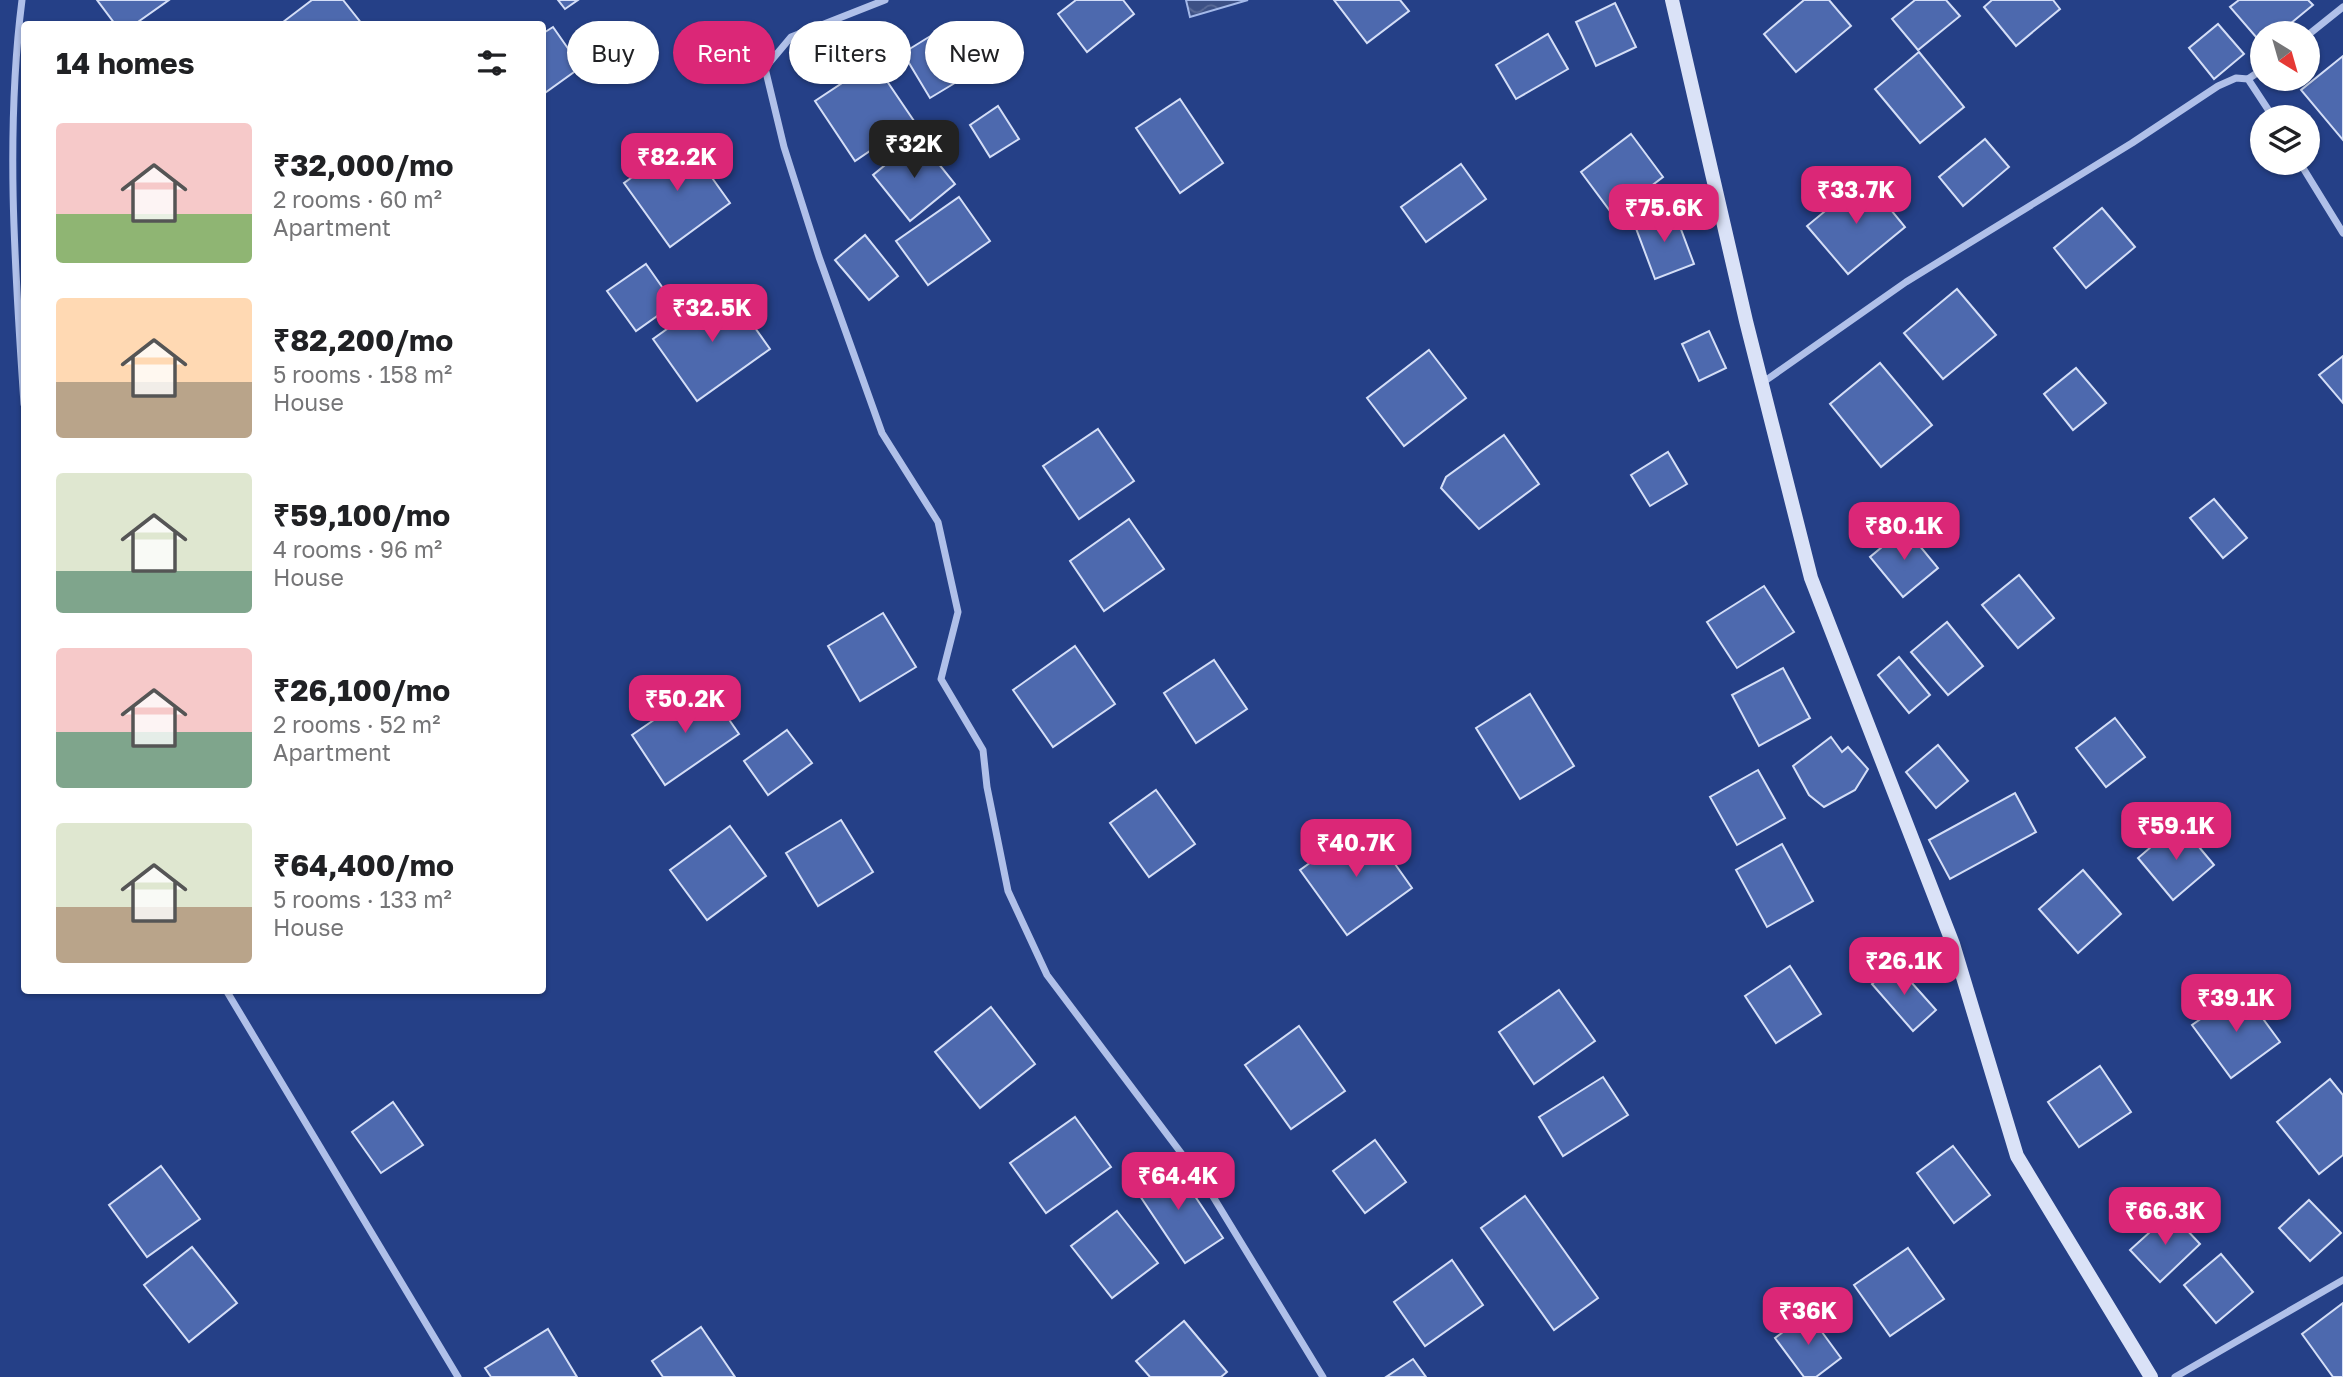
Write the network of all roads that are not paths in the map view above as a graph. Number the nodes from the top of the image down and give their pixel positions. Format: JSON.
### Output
{"nodes":[{"id":1,"x":22,"y":0,"type":"edge"},
{"id":2,"x":885,"y":0,"type":"edge"},
{"id":3,"x":1672,"y":0,"type":"edge"},
{"id":4,"x":2343,"y":7,"type":"edge"},
{"id":5,"x":2320,"y":25,"type":"edge"},
{"id":6,"x":2248,"y":79,"type":"joint"},
{"id":7,"x":2265,"y":105,"type":"edge"},
{"id":8,"x":2307,"y":175,"type":"edge"},
{"id":9,"x":2343,"y":233,"type":"edge"},
{"id":10,"x":21,"y":342,"type":"edge"},
{"id":11,"x":1762,"y":383,"type":"junction"},
{"id":12,"x":228,"y":994,"type":"edge"},
{"id":13,"x":2343,"y":1280,"type":"edge"},
{"id":14,"x":458,"y":1377,"type":"edge"},
{"id":15,"x":1323,"y":1377,"type":"edge"},
{"id":16,"x":2151,"y":1377,"type":"edge"},
{"id":17,"x":2175,"y":1377,"type":"edge"}],
"edges":[{"from":1,"to":10,"type":"street"},
{"from":2,"to":15,"type":"street"},
{"from":3,"to":11,"type":"main road"},
{"from":4,"to":5,"type":"street"},
{"from":6,"to":7,"type":"street"},
{"from":6,"to":11,"type":"street"},
{"from":8,"to":9,"type":"street"},
{"from":11,"to":16,"type":"main road"},
{"from":12,"to":14,"type":"street"},
{"from":13,"to":17,"type":"street"}]}
